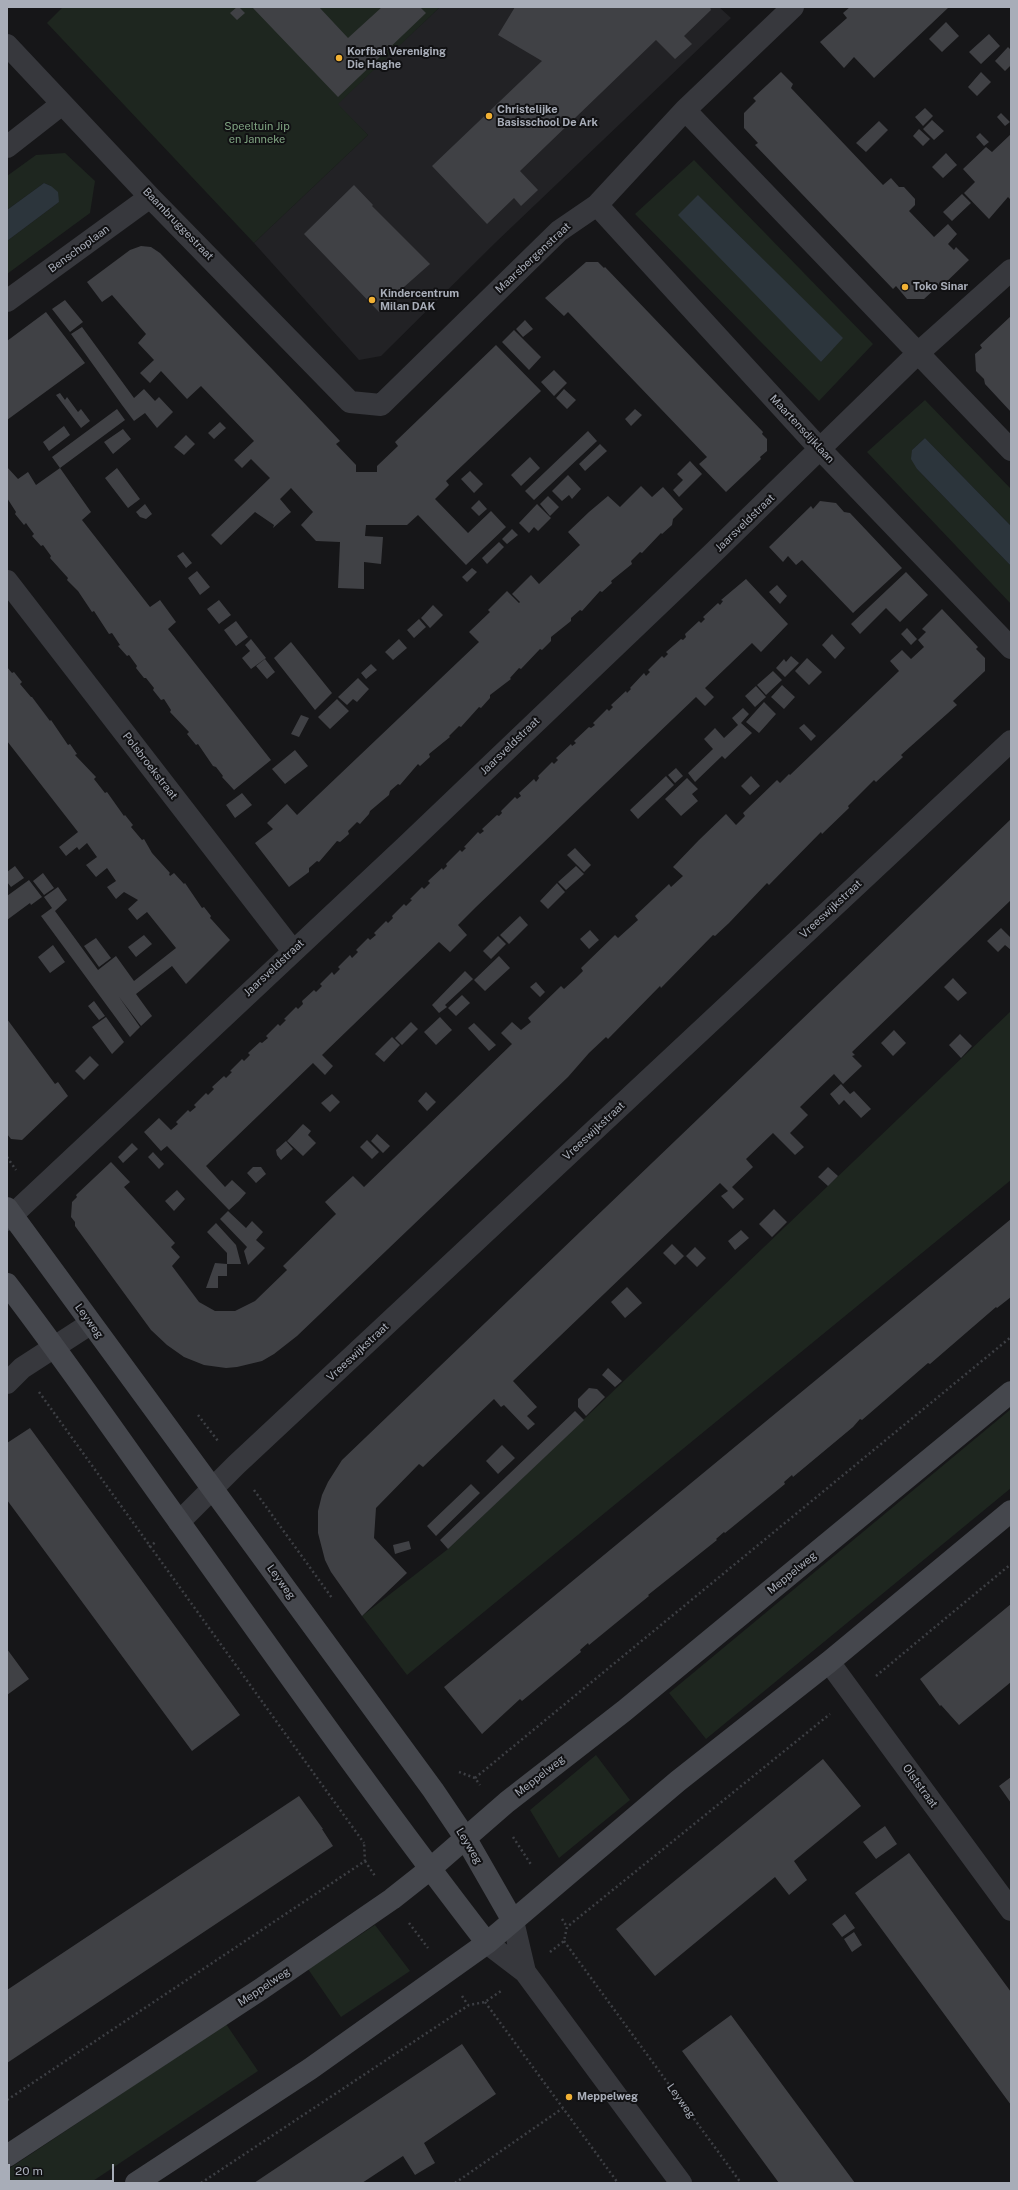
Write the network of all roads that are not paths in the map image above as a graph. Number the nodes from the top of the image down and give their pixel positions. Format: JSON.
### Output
{"nodes":[{"id":1,"x":793,"y":7,"type":"edge"},
{"id":2,"x":7,"y":45,"type":"edge"},
{"id":3,"x":62,"y":104,"type":"junction"},
{"id":4,"x":685,"y":110,"type":"junction"},
{"id":5,"x":7,"y":147,"type":"edge"},
{"id":6,"x":150,"y":197,"type":"junction"},
{"id":7,"x":597,"y":205,"type":"junction"},
{"id":8,"x":1011,"y":270,"type":"edge"},
{"id":9,"x":7,"y":301,"type":"edge"},
{"id":10,"x":917,"y":354,"type":"junction"},
{"id":11,"x":350,"y":402,"type":"joint"},
{"id":12,"x":820,"y":450,"type":"junction"},
{"id":13,"x":1011,"y":450,"type":"edge"},
{"id":14,"x":7,"y":580,"type":"edge"},
{"id":15,"x":1011,"y":648,"type":"edge"},
{"id":16,"x":1011,"y":741,"type":"edge"},
{"id":17,"x":293,"y":951,"type":"junction"},
{"id":18,"x":9,"y":1214,"type":"edge"},
{"id":19,"x":7,"y":1284,"type":"edge"},
{"id":20,"x":90,"y":1324,"type":"junction"},
{"id":21,"x":55,"y":1346,"type":"junction"},
{"id":22,"x":14,"y":1376,"type":"edge"},
{"id":23,"x":1011,"y":1392,"type":"edge"},
{"id":24,"x":214,"y":1488,"type":"junction"},
{"id":25,"x":1011,"y":1511,"type":"edge"},
{"id":26,"x":179,"y":1522,"type":"junction"},
{"id":27,"x":829,"y":1662,"type":"junction"},
{"id":28,"x":466,"y":1839,"type":"junction"},
{"id":29,"x":430,"y":1869,"type":"junction"},
{"id":30,"x":1011,"y":1910,"type":"edge"},
{"id":31,"x":513,"y":1921,"type":"junction"},
{"id":32,"x":488,"y":1943,"type":"junction"},
{"id":33,"x":525,"y":1972,"type":"junction"},
{"id":34,"x":7,"y":2156,"type":"edge"},
{"id":35,"x":136,"y":2183,"type":"edge"},
{"id":36,"x":681,"y":2183,"type":"edge"}],
"edges":[{"from":1,"to":4,"type":"street","name":"Maarsbergenstraat"},
{"from":2,"to":3,"type":"street","name":"Baambruggestraat"},
{"from":3,"to":5,"type":"street"},
{"from":3,"to":6,"type":"street","name":"Baambruggestraat"},
{"from":4,"to":7,"type":"street","name":"Maarsbergenstraat"},
{"from":4,"to":10,"type":"street"},
{"from":6,"to":9,"type":"street","name":"Benschoplaan"},
{"from":6,"to":11,"type":"street","name":"Baambruggestraat"},
{"from":7,"to":11,"type":"street","name":"Maarsbergenstraat"},
{"from":7,"to":12,"type":"street","name":"Maartensdijklaan"},
{"from":8,"to":10,"type":"street","name":"Jaarsveldstraat"},
{"from":10,"to":12,"type":"street","name":"Jaarsveldstraat"},
{"from":10,"to":13,"type":"street"},
{"from":12,"to":15,"type":"street","name":"Maartensdijklaan"},
{"from":12,"to":17,"type":"street","name":"Jaarsveldstraat"},
{"from":14,"to":17,"type":"street","name":"Polsbroekstraat"},
{"from":16,"to":24,"type":"street","name":"Vreeswijkstraat"},
{"from":17,"to":18,"type":"street","name":"Jaarsveldstraat"},
{"from":18,"to":20,"type":"main road","name":"Leyweg"},
{"from":19,"to":21,"type":"main road","name":"Leyweg"},
{"from":20,"to":21,"type":"street"},
{"from":20,"to":24,"type":"main road","name":"Leyweg"},
{"from":21,"to":22,"type":"street"},
{"from":21,"to":26,"type":"main road","name":"Leyweg"},
{"from":23,"to":28,"type":"main road","name":"Meppelweg"},
{"from":24,"to":26,"type":"street","name":"Vreeswijkstraat"},
{"from":24,"to":28,"type":"main road","name":"Leyweg"},
{"from":25,"to":27,"type":"main road"},
{"from":26,"to":29,"type":"main road","name":"Leyweg"},
{"from":27,"to":30,"type":"street","name":"Olststraat"},
{"from":27,"to":31,"type":"main road"},
{"from":28,"to":29,"type":"main road","name":"Meppelweg"},
{"from":28,"to":31,"type":"main road","name":"Leyweg"},
{"from":29,"to":32,"type":"main road","name":"Leyweg"},
{"from":29,"to":34,"type":"main road","name":"Meppelweg"},
{"from":31,"to":32,"type":"main road"},
{"from":31,"to":33,"type":"street","name":"Leyweg"},
{"from":32,"to":33,"type":"street","name":"Leyweg"},
{"from":32,"to":35,"type":"main road"},
{"from":33,"to":36,"type":"street","name":"Leyweg"}]}
